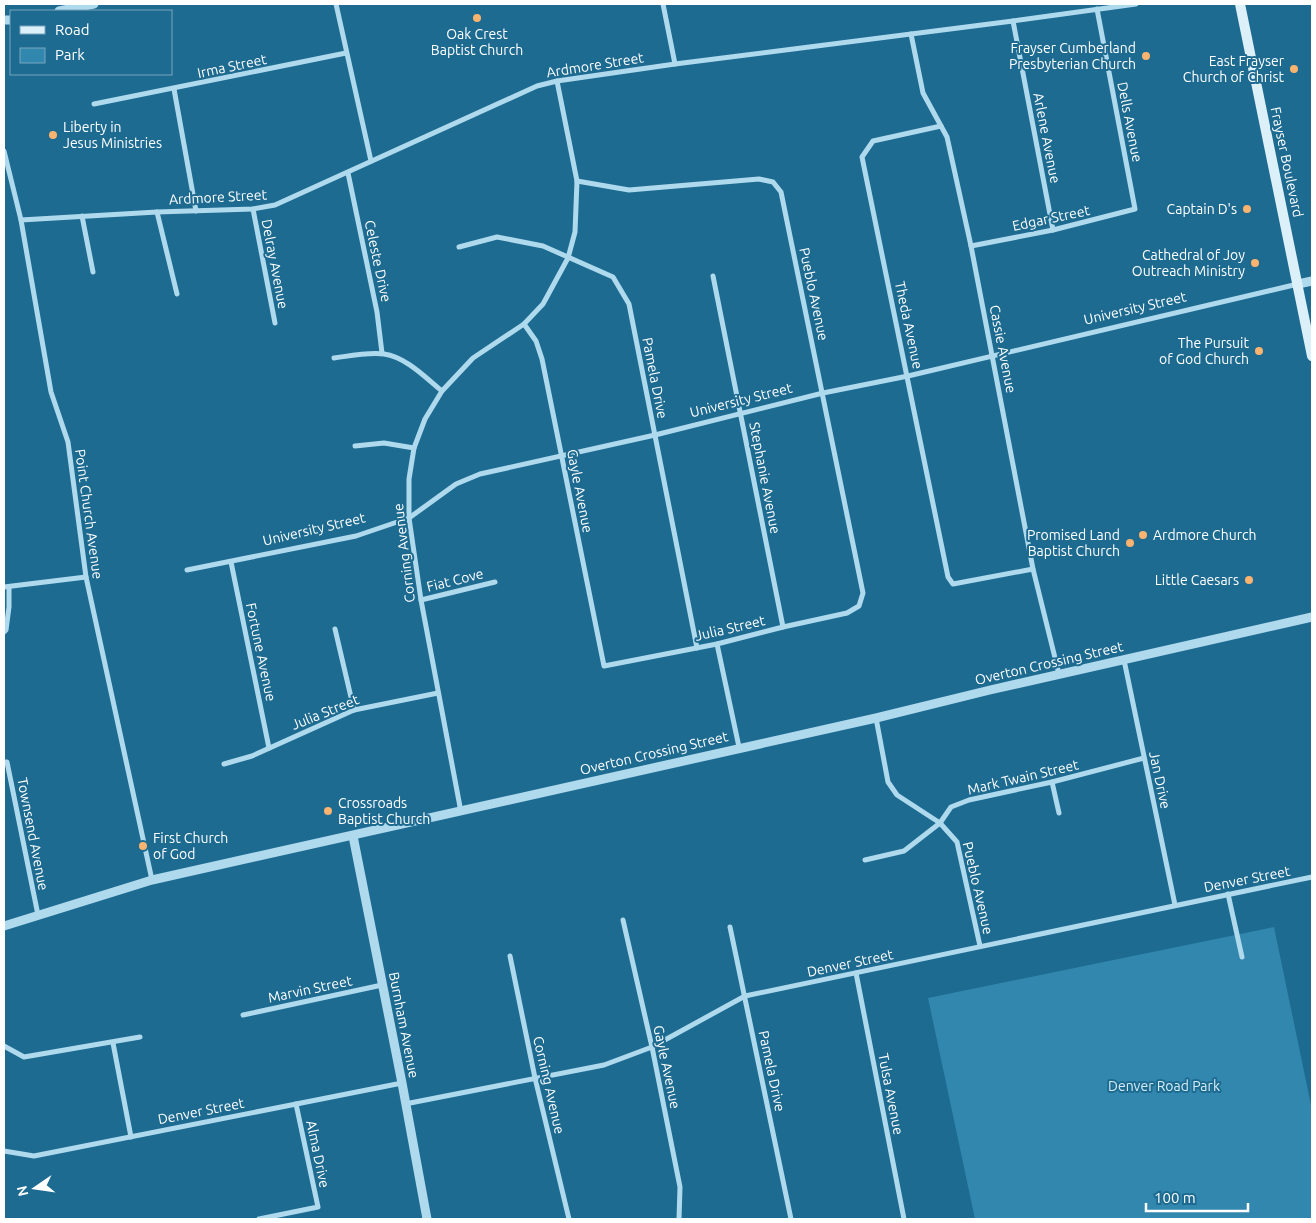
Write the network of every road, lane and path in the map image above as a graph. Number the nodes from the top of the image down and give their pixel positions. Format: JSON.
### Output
{"nodes":[{"id":1,"x":88,"y":4,"type":"edge"},
{"id":2,"x":336,"y":4,"type":"edge"},
{"id":3,"x":663,"y":4,"type":"edge"},
{"id":4,"x":1136,"y":4,"type":"edge"},
{"id":5,"x":1240,"y":4,"type":"edge"},
{"id":6,"x":1097,"y":9,"type":"junction"},
{"id":7,"x":63,"y":10,"type":"edge"},
{"id":8,"x":1013,"y":21,"type":"junction"},
{"id":9,"x":911,"y":34,"type":"junction"},
{"id":10,"x":346,"y":54,"type":"junction"},
{"id":11,"x":675,"y":64,"type":"junction"},
{"id":12,"x":557,"y":81,"type":"junction"},
{"id":13,"x":174,"y":89,"type":"junction"},
{"id":14,"x":94,"y":104,"type":"dead end"},
{"id":15,"x":941,"y":126,"type":"junction"},
{"id":16,"x":4,"y":151,"type":"edge"},
{"id":17,"x":371,"y":161,"type":"junction"},
{"id":18,"x":348,"y":173,"type":"junction"},
{"id":19,"x":577,"y":181,"type":"junction"},
{"id":20,"x":253,"y":209,"type":"junction"},
{"id":21,"x":1135,"y":210,"type":"joint"},
{"id":22,"x":196,"y":211,"type":"junction"},
{"id":23,"x":157,"y":212,"type":"junction"},
{"id":24,"x":82,"y":216,"type":"junction"},
{"id":25,"x":21,"y":220,"type":"junction"},
{"id":26,"x":1052,"y":230,"type":"junction"},
{"id":27,"x":971,"y":246,"type":"junction"},
{"id":28,"x":459,"y":247,"type":"dead end"},
{"id":29,"x":568,"y":258,"type":"junction"},
{"id":30,"x":93,"y":272,"type":"dead end"},
{"id":31,"x":713,"y":276,"type":"dead end"},
{"id":32,"x":1312,"y":281,"type":"edge"},
{"id":33,"x":1298,"y":284,"type":"junction"},
{"id":34,"x":177,"y":294,"type":"dead end"},
{"id":35,"x":275,"y":323,"type":"dead end"},
{"id":36,"x":524,"y":324,"type":"junction"},
{"id":37,"x":382,"y":353,"type":"junction"},
{"id":38,"x":992,"y":355,"type":"junction"},
{"id":39,"x":1312,"y":356,"type":"edge"},
{"id":40,"x":334,"y":358,"type":"dead end"},
{"id":41,"x":908,"y":376,"type":"junction"},
{"id":42,"x":442,"y":391,"type":"junction"},
{"id":43,"x":823,"y":394,"type":"junction"},
{"id":44,"x":741,"y":414,"type":"junction"},
{"id":45,"x":655,"y":435,"type":"junction"},
{"id":46,"x":355,"y":446,"type":"dead end"},
{"id":47,"x":414,"y":448,"type":"junction"},
{"id":48,"x":562,"y":456,"type":"junction"},
{"id":49,"x":408,"y":518,"type":"junction"},
{"id":50,"x":231,"y":562,"type":"junction"},
{"id":51,"x":1032,"y":569,"type":"junction"},
{"id":52,"x":187,"y":570,"type":"dead end"},
{"id":53,"x":86,"y":577,"type":"junction"},
{"id":54,"x":495,"y":582,"type":"dead end"},
{"id":55,"x":7,"y":588,"type":"edge"},
{"id":56,"x":421,"y":600,"type":"junction"},
{"id":57,"x":859,"y":606,"type":"joint"},
{"id":58,"x":1312,"y":617,"type":"edge"},
{"id":59,"x":783,"y":627,"type":"junction"},
{"id":60,"x":334,"y":628,"type":"dead end"},
{"id":61,"x":4,"y":632,"type":"edge"},
{"id":62,"x":718,"y":644,"type":"junction"},
{"id":63,"x":697,"y":648,"type":"junction"},
{"id":64,"x":1124,"y":660,"type":"junction"},
{"id":65,"x":604,"y":666,"type":"joint"},
{"id":66,"x":1058,"y":674,"type":"junction"},
{"id":67,"x":438,"y":693,"type":"junction"},
{"id":68,"x":354,"y":710,"type":"junction"},
{"id":69,"x":876,"y":718,"type":"junction"},
{"id":70,"x":739,"y":747,"type":"junction"},
{"id":71,"x":269,"y":748,"type":"junction"},
{"id":72,"x":1144,"y":758,"type":"junction"},
{"id":73,"x":4,"y":762,"type":"edge"},
{"id":74,"x":224,"y":764,"type":"dead end"},
{"id":75,"x":1052,"y":782,"type":"junction"},
{"id":76,"x":461,"y":812,"type":"junction"},
{"id":77,"x":1059,"y":812,"type":"dead end"},
{"id":78,"x":940,"y":823,"type":"junction"},
{"id":79,"x":353,"y":836,"type":"junction"},
{"id":80,"x":865,"y":860,"type":"dead end"},
{"id":81,"x":1312,"y":877,"type":"edge"},
{"id":82,"x":152,"y":880,"type":"junction"},
{"id":83,"x":1228,"y":894,"type":"junction"},
{"id":84,"x":1176,"y":905,"type":"junction"},
{"id":85,"x":38,"y":915,"type":"junction"},
{"id":86,"x":623,"y":920,"type":"dead end"},
{"id":87,"x":4,"y":926,"type":"edge"},
{"id":88,"x":730,"y":927,"type":"dead end"},
{"id":89,"x":980,"y":946,"type":"junction"},
{"id":90,"x":510,"y":956,"type":"dead end"},
{"id":91,"x":1242,"y":957,"type":"dead end"},
{"id":92,"x":856,"y":973,"type":"junction"},
{"id":93,"x":382,"y":985,"type":"junction"},
{"id":94,"x":745,"y":996,"type":"junction"},
{"id":95,"x":243,"y":1015,"type":"dead end"},
{"id":96,"x":140,"y":1037,"type":"dead end"},
{"id":97,"x":113,"y":1043,"type":"junction"},
{"id":98,"x":4,"y":1046,"type":"edge"},
{"id":99,"x":652,"y":1047,"type":"junction"},
{"id":100,"x":535,"y":1078,"type":"junction"},
{"id":101,"x":402,"y":1083,"type":"junction"},
{"id":102,"x":296,"y":1104,"type":"junction"},
{"id":103,"x":405,"y":1104,"type":"junction"},
{"id":104,"x":131,"y":1136,"type":"junction"},
{"id":105,"x":4,"y":1151,"type":"edge"},
{"id":106,"x":259,"y":1219,"type":"edge"},
{"id":107,"x":427,"y":1219,"type":"edge"},
{"id":108,"x":569,"y":1219,"type":"edge"},
{"id":109,"x":679,"y":1219,"type":"edge"},
{"id":110,"x":791,"y":1219,"type":"edge"},
{"id":111,"x":904,"y":1219,"type":"edge"}],
"edges":[{"from":1,"to":7,"type":"street"},
{"from":2,"to":10,"type":"street"},
{"from":3,"to":11,"type":"street"},
{"from":4,"to":6,"type":"street","name":"Ardmore Street"},
{"from":5,"to":33,"type":"main road","name":"Frayser Boulevard"},
{"from":6,"to":8,"type":"street","name":"Ardmore Street"},
{"from":6,"to":21,"type":"street","name":"Dells Avenue"},
{"from":8,"to":9,"type":"street","name":"Ardmore Street"},
{"from":8,"to":26,"type":"street","name":"Arlene Avenue"},
{"from":9,"to":11,"type":"street","name":"Ardmore Street"},
{"from":9,"to":15,"type":"street","name":"Cassie Avenue"},
{"from":10,"to":13,"type":"street","name":"Irma Street"},
{"from":10,"to":17,"type":"street"},
{"from":11,"to":12,"type":"street","name":"Ardmore Street"},
{"from":12,"to":17,"type":"street","name":"Ardmore Street"},
{"from":12,"to":19,"type":"street","name":"Corning Avenue"},
{"from":13,"to":14,"type":"street","name":"Irma Street"},
{"from":13,"to":22,"type":"street"},
{"from":15,"to":27,"type":"street","name":"Cassie Avenue"},
{"from":15,"to":41,"type":"street","name":"Theda Avenue"},
{"from":16,"to":25,"type":"street","name":"Point Church Avenue"},
{"from":17,"to":18,"type":"street","name":"Ardmore Street"},
{"from":18,"to":20,"type":"street","name":"Ardmore Street"},
{"from":18,"to":37,"type":"street","name":"Celeste Drive"},
{"from":19,"to":29,"type":"street","name":"Corning Avenue"},
{"from":19,"to":43,"type":"street","name":"Pueblo Avenue"},
{"from":20,"to":22,"type":"street","name":"Ardmore Street"},
{"from":20,"to":35,"type":"street","name":"Delray Avenue"},
{"from":21,"to":26,"type":"street","name":"Edgar Street"},
{"from":22,"to":23,"type":"street","name":"Ardmore Street"},
{"from":23,"to":24,"type":"street","name":"Ardmore Street"},
{"from":23,"to":34,"type":"street"},
{"from":24,"to":25,"type":"street","name":"Ardmore Street"},
{"from":24,"to":30,"type":"street"},
{"from":25,"to":53,"type":"street","name":"Point Church Avenue"},
{"from":26,"to":27,"type":"street","name":"Edgar Street"},
{"from":27,"to":38,"type":"street","name":"Cassie Avenue"},
{"from":28,"to":29,"type":"street","name":"Pamela Drive"},
{"from":29,"to":36,"type":"street","name":"Corning Avenue"},
{"from":29,"to":45,"type":"street","name":"Pamela Drive"},
{"from":31,"to":44,"type":"street","name":"Stephanie Avenue"},
{"from":32,"to":33,"type":"street","name":"University Street"},
{"from":33,"to":38,"type":"street","name":"University Street"},
{"from":33,"to":39,"type":"main road","name":"Frayser Boulevard"},
{"from":36,"to":42,"type":"street","name":"Corning Avenue"},
{"from":36,"to":48,"type":"street","name":"Gayle Avenue"},
{"from":37,"to":40,"type":"street"},
{"from":37,"to":42,"type":"street"},
{"from":38,"to":41,"type":"street","name":"University Street"},
{"from":38,"to":51,"type":"street","name":"Cassie Avenue"},
{"from":41,"to":43,"type":"street","name":"University Street"},
{"from":41,"to":51,"type":"street","name":"Theda Avenue"},
{"from":42,"to":47,"type":"street","name":"Corning Avenue"},
{"from":43,"to":44,"type":"street","name":"University Street"},
{"from":43,"to":57,"type":"street","name":"Pueblo Avenue"},
{"from":44,"to":45,"type":"street","name":"University Street"},
{"from":44,"to":59,"type":"street","name":"Stephanie Avenue"},
{"from":45,"to":48,"type":"street","name":"University Street"},
{"from":45,"to":63,"type":"street","name":"Pamela Drive"},
{"from":46,"to":47,"type":"street"},
{"from":47,"to":49,"type":"street","name":"Corning Avenue"},
{"from":48,"to":49,"type":"street","name":"University Street"},
{"from":48,"to":65,"type":"street","name":"Gayle Avenue"},
{"from":49,"to":50,"type":"street","name":"University Street"},
{"from":49,"to":56,"type":"street","name":"Corning Avenue"},
{"from":50,"to":52,"type":"street","name":"University Street"},
{"from":50,"to":71,"type":"street","name":"Fortune Avenue"},
{"from":51,"to":66,"type":"street","name":"Cassie Avenue"},
{"from":53,"to":55,"type":"street"},
{"from":53,"to":82,"type":"street","name":"Point Church Avenue"},
{"from":54,"to":56,"type":"street","name":"Fiat Cove"},
{"from":55,"to":61,"type":"street"},
{"from":56,"to":67,"type":"street","name":"Corning Avenue"},
{"from":57,"to":59,"type":"street","name":"Julia Street"},
{"from":58,"to":64,"type":"street","name":"Overton Crossing Street"},
{"from":59,"to":62,"type":"street","name":"Julia Street"},
{"from":60,"to":68,"type":"street"},
{"from":62,"to":63,"type":"street","name":"Julia Street"},
{"from":62,"to":70,"type":"street"},
{"from":63,"to":65,"type":"street","name":"Julia Street"},
{"from":64,"to":66,"type":"street","name":"Overton Crossing Street"},
{"from":64,"to":72,"type":"street","name":"Jan Drive"},
{"from":66,"to":69,"type":"street","name":"Overton Crossing Street"},
{"from":67,"to":68,"type":"street","name":"Julia Street"},
{"from":67,"to":76,"type":"street","name":"Corning Avenue"},
{"from":68,"to":71,"type":"street","name":"Julia Street"},
{"from":69,"to":70,"type":"street","name":"Overton Crossing Street"},
{"from":69,"to":78,"type":"street","name":"Pueblo Avenue"},
{"from":70,"to":76,"type":"street","name":"Overton Crossing Street"},
{"from":71,"to":74,"type":"street","name":"Julia Street"},
{"from":72,"to":75,"type":"street","name":"Mark Twain Street"},
{"from":72,"to":84,"type":"street","name":"Jan Drive"},
{"from":73,"to":85,"type":"street","name":"Townsend Avenue"},
{"from":75,"to":77,"type":"street"},
{"from":75,"to":78,"type":"street","name":"Mark Twain Street"},
{"from":76,"to":79,"type":"street","name":"Overton Crossing Street"},
{"from":78,"to":80,"type":"street","name":"Mark Twain Street"},
{"from":78,"to":89,"type":"street","name":"Pueblo Avenue"},
{"from":79,"to":82,"type":"street","name":"Overton Crossing Street"},
{"from":79,"to":93,"type":"street","name":"Burnham Avenue"},
{"from":81,"to":83,"type":"street","name":"Denver Street"},
{"from":82,"to":85,"type":"street","name":"Overton Crossing Street"},
{"from":83,"to":84,"type":"street","name":"Denver Street"},
{"from":83,"to":91,"type":"street"},
{"from":84,"to":89,"type":"street","name":"Denver Street"},
{"from":85,"to":87,"type":"street","name":"Overton Crossing Street"},
{"from":86,"to":99,"type":"street","name":"Gayle Avenue"},
{"from":88,"to":94,"type":"street","name":"Pamela Drive"},
{"from":89,"to":92,"type":"street","name":"Denver Street"},
{"from":90,"to":100,"type":"street","name":"Corning Avenue"},
{"from":92,"to":94,"type":"street","name":"Denver Street"},
{"from":92,"to":111,"type":"street","name":"Tulsa Avenue"},
{"from":93,"to":95,"type":"street","name":"Marvin Street"},
{"from":93,"to":101,"type":"street","name":"Burnham Avenue"},
{"from":94,"to":99,"type":"street","name":"Denver Street"},
{"from":94,"to":110,"type":"street","name":"Pamela Drive"},
{"from":96,"to":97,"type":"street"},
{"from":97,"to":98,"type":"street"},
{"from":97,"to":104,"type":"street"},
{"from":99,"to":100,"type":"street","name":"Denver Street"},
{"from":99,"to":109,"type":"street","name":"Gayle Avenue"},
{"from":100,"to":103,"type":"street","name":"Denver Street"},
{"from":100,"to":108,"type":"street","name":"Corning Avenue"},
{"from":101,"to":102,"type":"street","name":"Denver Street"},
{"from":101,"to":103,"type":"street","name":"Burnham Avenue"},
{"from":102,"to":104,"type":"street","name":"Denver Street"},
{"from":102,"to":106,"type":"street","name":"Alma Drive"},
{"from":103,"to":107,"type":"street","name":"Burnham Avenue"},
{"from":104,"to":105,"type":"street","name":"Denver Street"}]}
